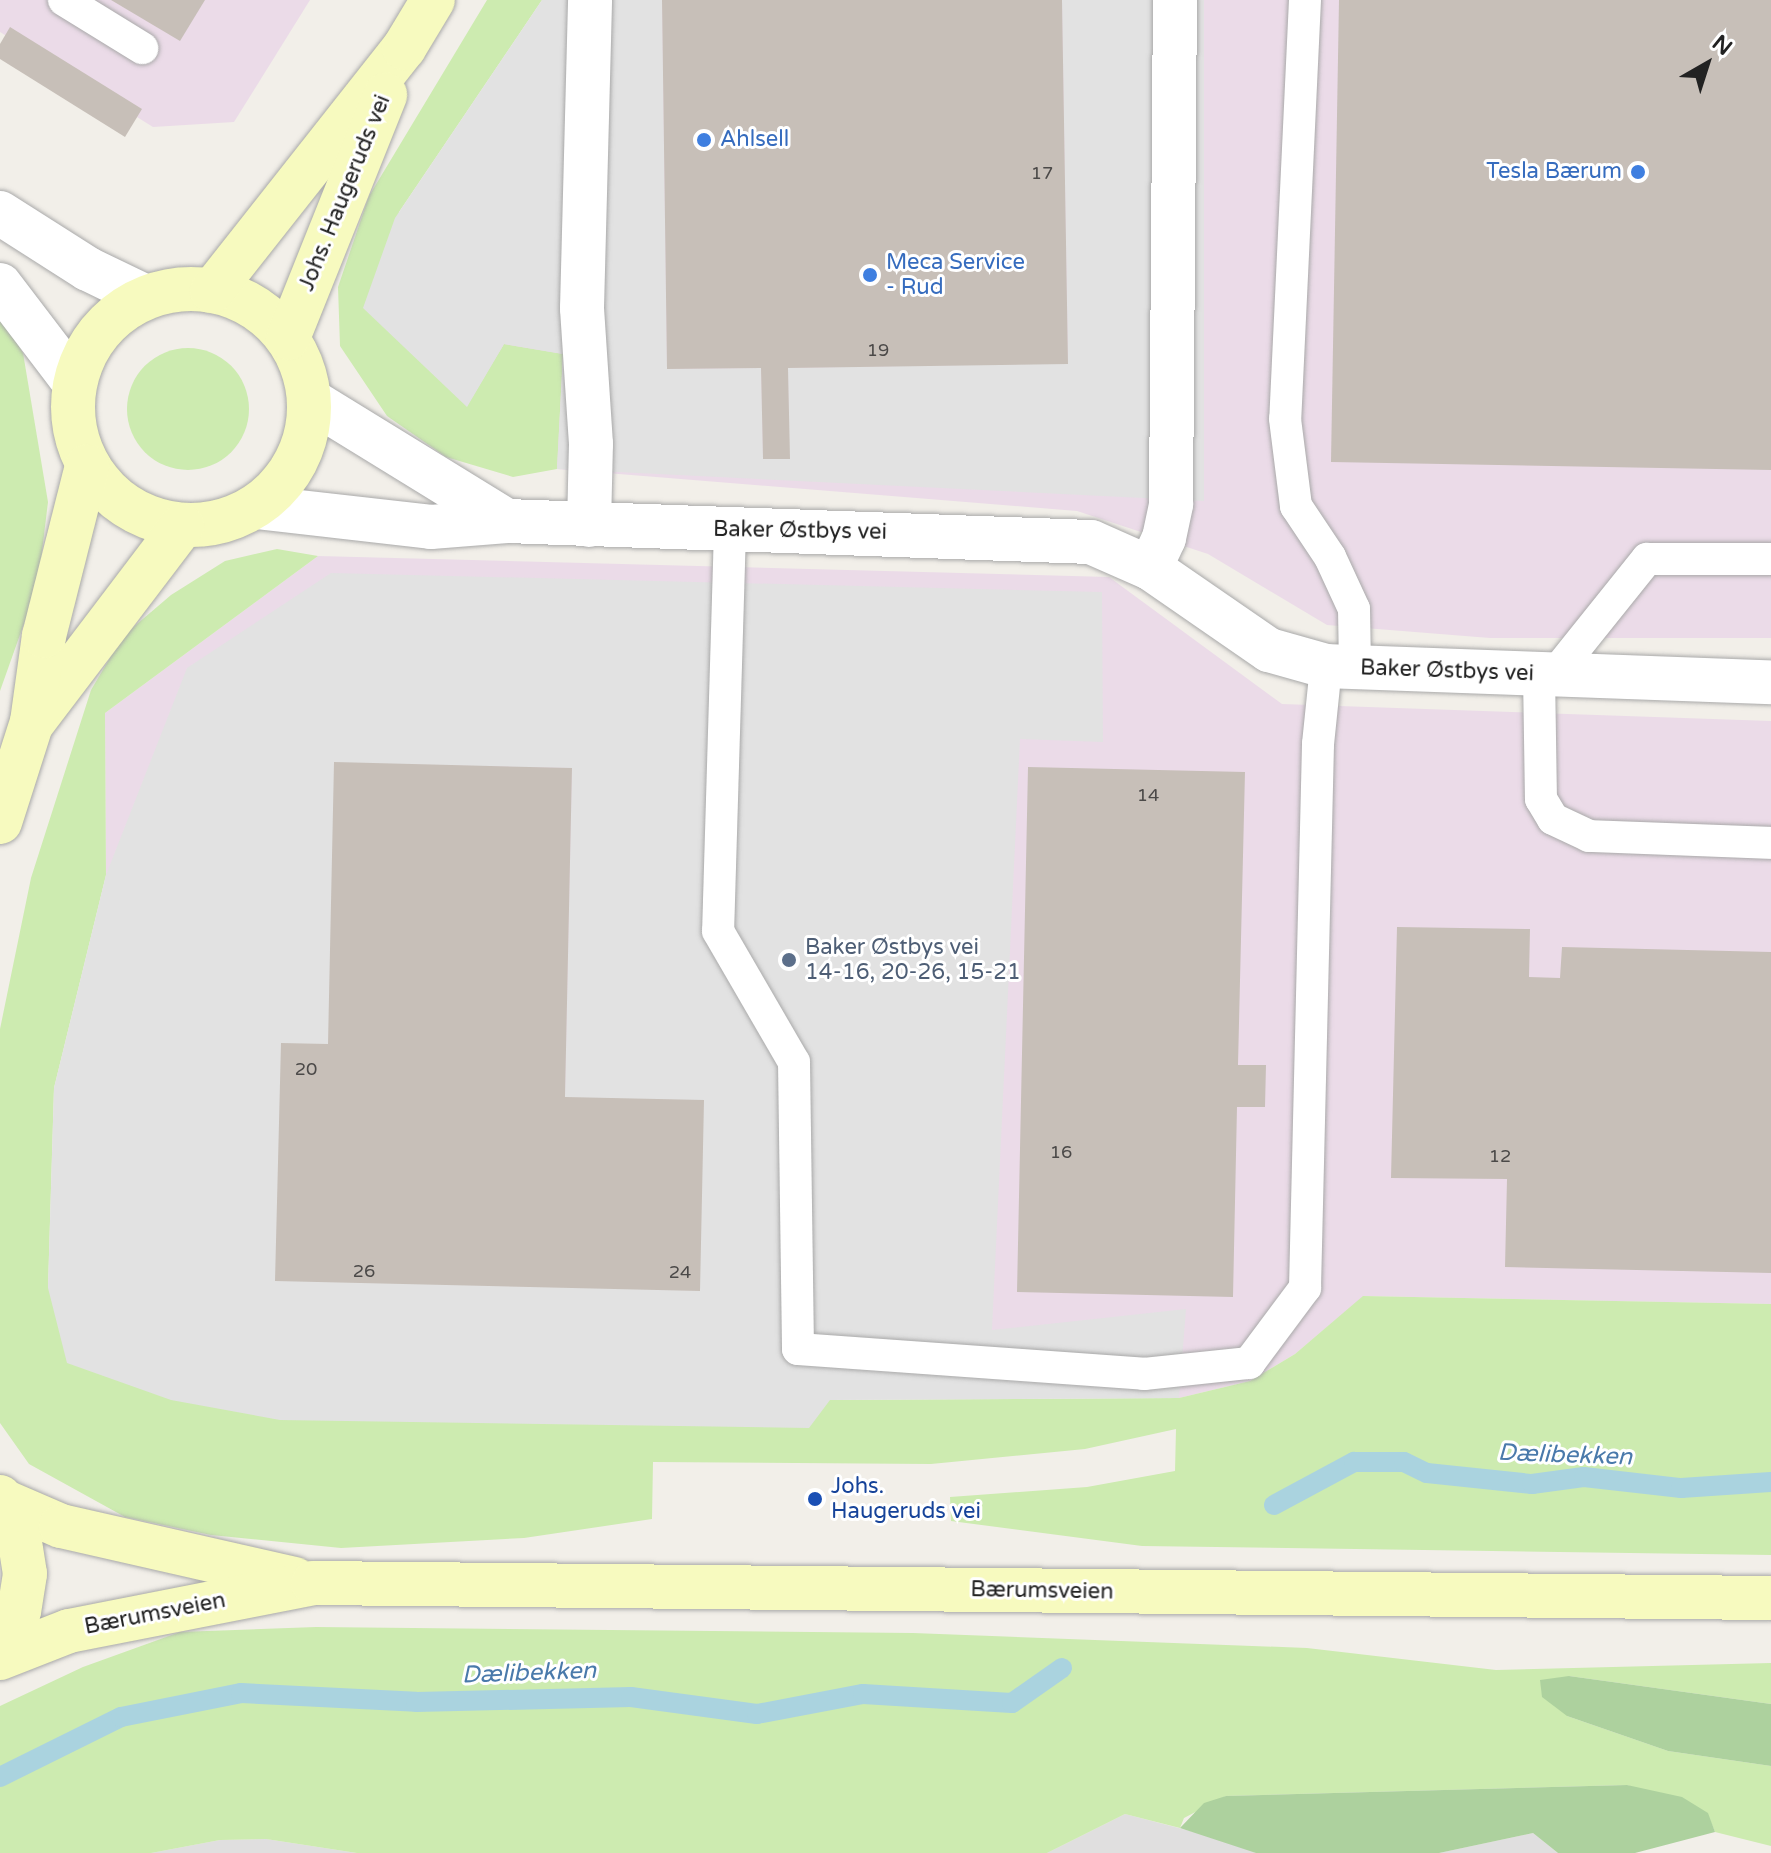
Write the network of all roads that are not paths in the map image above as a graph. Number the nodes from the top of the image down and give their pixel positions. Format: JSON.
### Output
{"nodes":[{"id":1,"x":64,"y":0,"type":"edge"},
{"id":2,"x":433,"y":0,"type":"edge"},
{"id":3,"x":590,"y":0,"type":"edge"},
{"id":4,"x":1175,"y":0,"type":"edge"},
{"id":5,"x":1305,"y":0,"type":"edge"},
{"id":6,"x":142,"y":48,"type":"dead end"},
{"id":7,"x":404,"y":48,"type":"junction"},
{"id":8,"x":0,"y":213,"type":"edge"},
{"id":9,"x":0,"y":285,"type":"edge"},
{"id":10,"x":212,"y":291,"type":"junction"},
{"id":11,"x":146,"y":297,"type":"junction"},
{"id":12,"x":288,"y":338,"type":"junction"},
{"id":13,"x":74,"y":382,"type":"junction"},
{"id":14,"x":310,"y":400,"type":"junction"},
{"id":15,"x":87,"y":466,"type":"junction"},
{"id":16,"x":256,"y":507,"type":"junction"},
{"id":17,"x":507,"y":521,"type":"junction"},
{"id":18,"x":589,"y":525,"type":"junction"},
{"id":19,"x":182,"y":526,"type":"junction"},
{"id":20,"x":730,"y":530,"type":"junction"},
{"id":21,"x":1771,"y":559,"type":"edge"},
{"id":22,"x":1150,"y":568,"type":"junction"},
{"id":23,"x":1340,"y":667,"type":"junction"},
{"id":24,"x":1547,"y":674,"type":"junction"},
{"id":25,"x":1771,"y":682,"type":"edge"},
{"id":26,"x":32,"y":722,"type":"junction"},
{"id":27,"x":0,"y":822,"type":"edge"},
{"id":28,"x":1771,"y":843,"type":"edge"},
{"id":29,"x":1,"y":1499,"type":"edge"},
{"id":30,"x":313,"y":1583,"type":"junction"},
{"id":31,"x":1771,"y":1598,"type":"edge"},
{"id":32,"x":0,"y":1651,"type":"edge"},
{"id":33,"x":0,"y":1658,"type":"edge"}],
"edges":[{"from":1,"to":6,"type":"lane"},
{"from":2,"to":7,"type":"main road","name":"Johs. Haugeruds vei"},
{"from":3,"to":18,"type":"street"},
{"from":4,"to":22,"type":"street"},
{"from":5,"to":23,"type":"lane"},
{"from":7,"to":10,"type":"main road","name":"Johs. Haugeruds vei"},
{"from":7,"to":12,"type":"main road","name":"Johs. Haugeruds vei"},
{"from":8,"to":11,"type":"street"},
{"from":9,"to":13,"type":"street"},
{"from":10,"to":11,"type":"main road"},
{"from":10,"to":12,"type":"main road"},
{"from":11,"to":13,"type":"main road"},
{"from":12,"to":14,"type":"main road"},
{"from":13,"to":15,"type":"main road"},
{"from":14,"to":16,"type":"main road"},
{"from":14,"to":17,"type":"street","name":"Baker Østbys vei"},
{"from":15,"to":19,"type":"main road"},
{"from":15,"to":26,"type":"main road"},
{"from":16,"to":17,"type":"street","name":"Baker Østbys vei"},
{"from":16,"to":19,"type":"main road"},
{"from":17,"to":18,"type":"street","name":"Baker Østbys vei"},
{"from":18,"to":20,"type":"street","name":"Baker Østbys vei"},
{"from":19,"to":26,"type":"main road"},
{"from":20,"to":22,"type":"street","name":"Baker Østbys vei"},
{"from":20,"to":23,"type":"lane"},
{"from":21,"to":24,"type":"lane"},
{"from":22,"to":23,"type":"street","name":"Baker Østbys vei"},
{"from":23,"to":24,"type":"street","name":"Baker Østbys vei"},
{"from":24,"to":25,"type":"street","name":"Baker Østbys vei"},
{"from":24,"to":28,"type":"lane"},
{"from":26,"to":27,"type":"main road"},
{"from":29,"to":30,"type":"main road","name":"Bærumsveien"},
{"from":29,"to":32,"type":"main road"},
{"from":30,"to":31,"type":"main road","name":"Bærumsveien"},
{"from":30,"to":33,"type":"main road","name":"Bærumsveien"}]}
